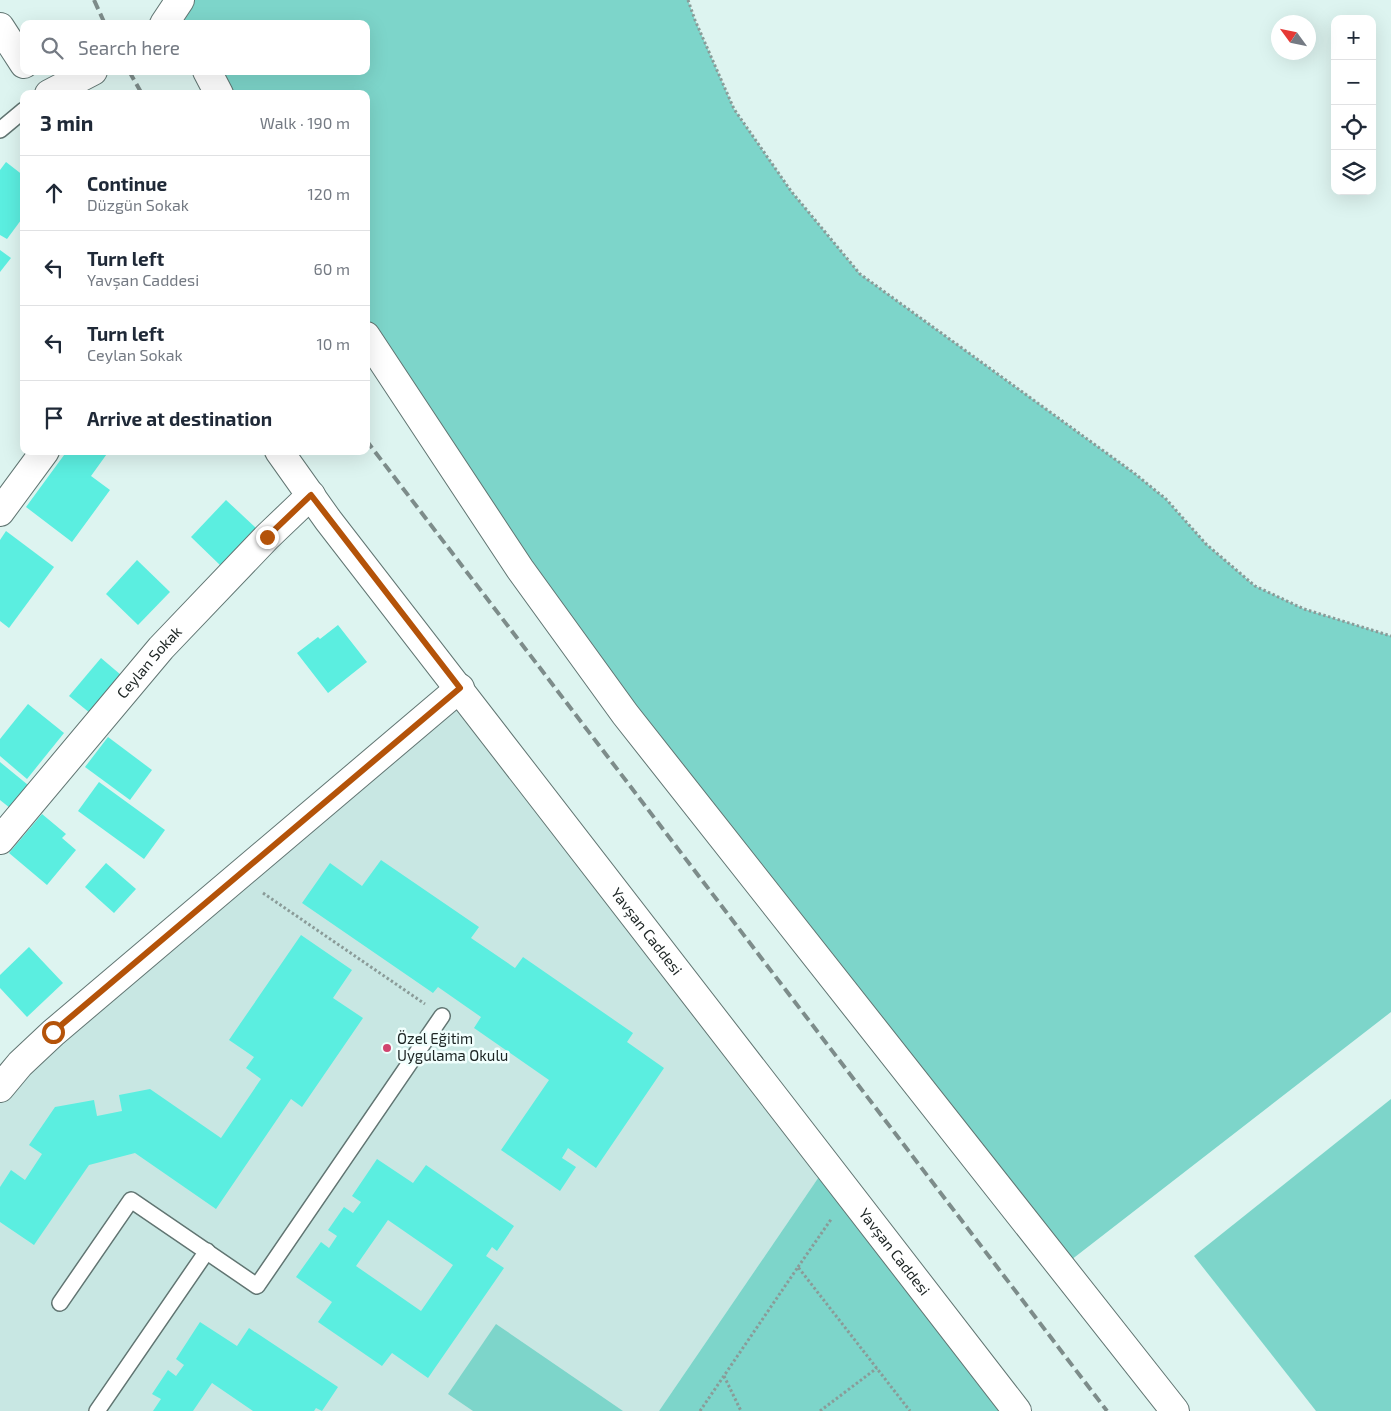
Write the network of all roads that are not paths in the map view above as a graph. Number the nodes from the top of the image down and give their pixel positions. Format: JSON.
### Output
{"nodes":[{"id":1,"x":0,"y":28,"type":"edge"},
{"id":2,"x":20,"y":58,"type":"edge"},
{"id":3,"x":31,"y":75,"type":"edge"},
{"id":4,"x":86,"y":75,"type":"edge"},
{"id":5,"x":209,"y":75,"type":"edge"},
{"id":6,"x":40,"y":90,"type":"edge"},
{"id":7,"x":57,"y":90,"type":"edge"},
{"id":8,"x":217,"y":90,"type":"edge"},
{"id":9,"x":20,"y":113,"type":"edge"},
{"id":10,"x":0,"y":130,"type":"edge"},
{"id":11,"x":370,"y":342,"type":"edge"},
{"id":12,"x":42,"y":455,"type":"edge"},
{"id":13,"x":282,"y":455,"type":"edge"},
{"id":14,"x":311,"y":495,"type":"junction"},
{"id":15,"x":0,"y":512,"type":"edge"},
{"id":16,"x":460,"y":688,"type":"junction"},
{"id":17,"x":0,"y":840,"type":"edge"},
{"id":18,"x":442,"y":1016,"type":"road end"},
{"id":19,"x":0,"y":1088,"type":"edge"},
{"id":20,"x":207,"y":1251,"type":"junction"},
{"id":21,"x":60,"y":1303,"type":"dead end"},
{"id":22,"x":97,"y":1411,"type":"edge"},
{"id":23,"x":1017,"y":1411,"type":"edge"},
{"id":24,"x":1175,"y":1411,"type":"edge"}],
"edges":[{"from":1,"to":2,"type":"street"},
{"from":3,"to":6,"type":"street"},
{"from":4,"to":7,"type":"street"},
{"from":5,"to":8,"type":"street"},
{"from":9,"to":10,"type":"lane"},
{"from":11,"to":24,"type":"street"},
{"from":12,"to":15,"type":"street"},
{"from":13,"to":14,"type":"street","name":"Yavşan Caddesi"},
{"from":14,"to":16,"type":"street","name":"Yavşan Caddesi"},
{"from":14,"to":17,"type":"street","name":"Ceylan Sokak"},
{"from":16,"to":19,"type":"street"},
{"from":16,"to":23,"type":"street","name":"Yavşan Caddesi"},
{"from":18,"to":20,"type":"lane"},
{"from":20,"to":21,"type":"lane"},
{"from":20,"to":22,"type":"lane"}]}
